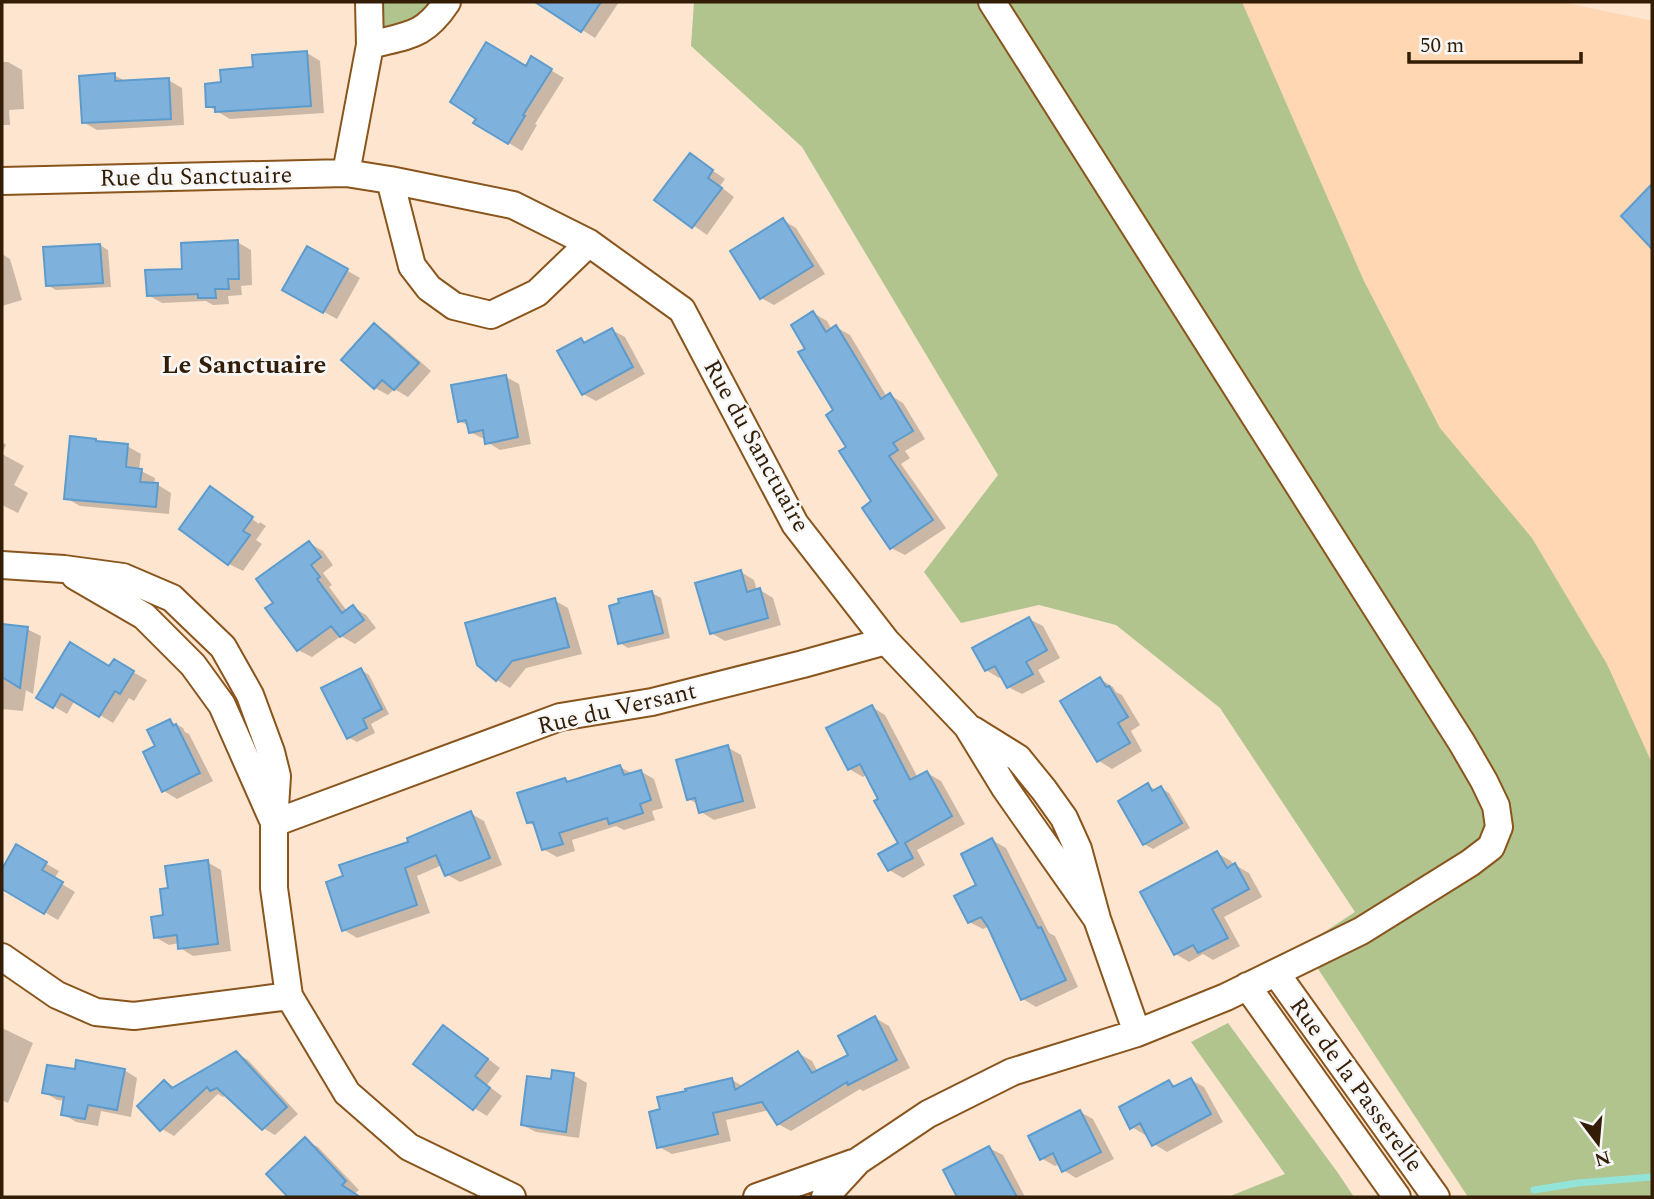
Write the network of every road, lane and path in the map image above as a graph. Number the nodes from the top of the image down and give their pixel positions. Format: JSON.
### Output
{"nodes":[{"id":1,"x":369,"y":2,"type":"edge"},
{"id":2,"x":447,"y":2,"type":"edge"},
{"id":3,"x":992,"y":2,"type":"edge"},
{"id":4,"x":370,"y":45,"type":"junction"},
{"id":5,"x":346,"y":173,"type":"junction"},
{"id":6,"x":390,"y":180,"type":"junction"},
{"id":7,"x":2,"y":181,"type":"edge"},
{"id":8,"x":589,"y":243,"type":"junction"},
{"id":9,"x":2,"y":565,"type":"edge"},
{"id":10,"x":886,"y":641,"type":"junction"},
{"id":11,"x":274,"y":823,"type":"junction"},
{"id":12,"x":2,"y":957,"type":"edge"},
{"id":13,"x":1276,"y":973,"type":"junction"},
{"id":14,"x":1247,"y":986,"type":"junction"},
{"id":15,"x":289,"y":996,"type":"junction"},
{"id":16,"x":1137,"y":1033,"type":"junction"},
{"id":17,"x":858,"y":1161,"type":"junction"},
{"id":18,"x":512,"y":1197,"type":"edge"},
{"id":19,"x":757,"y":1197,"type":"edge"},
{"id":20,"x":825,"y":1197,"type":"edge"},
{"id":21,"x":1397,"y":1197,"type":"edge"},
{"id":22,"x":1436,"y":1197,"type":"edge"}],
"edges":[{"from":1,"to":4,"type":"street"},
{"from":2,"to":4,"type":"street"},
{"from":3,"to":13,"type":"street"},
{"from":4,"to":5,"type":"street"},
{"from":5,"to":6,"type":"street","name":"Rue du Sanctuaire"},
{"from":5,"to":7,"type":"street","name":"Rue du Sanctuaire"},
{"from":6,"to":8,"type":"street","name":"Rue du Sanctuaire"},
{"from":6,"to":8,"type":"street"},
{"from":8,"to":10,"type":"street","name":"Rue du Sanctuaire"},
{"from":9,"to":11,"type":"street"},
{"from":10,"to":11,"type":"street","name":"Rue du Versant"},
{"from":10,"to":16,"type":"street","name":"Rue du Sanctuaire"},
{"from":11,"to":15,"type":"street"},
{"from":12,"to":15,"type":"street"},
{"from":13,"to":14,"type":"street"},
{"from":13,"to":22,"type":"street","name":"Rue de la Passerelle"},
{"from":14,"to":16,"type":"street"},
{"from":14,"to":21,"type":"street","name":"Rue de la Passerelle"},
{"from":15,"to":18,"type":"street"},
{"from":16,"to":17,"type":"street"},
{"from":17,"to":19,"type":"street"},
{"from":17,"to":20,"type":"street"}]}
